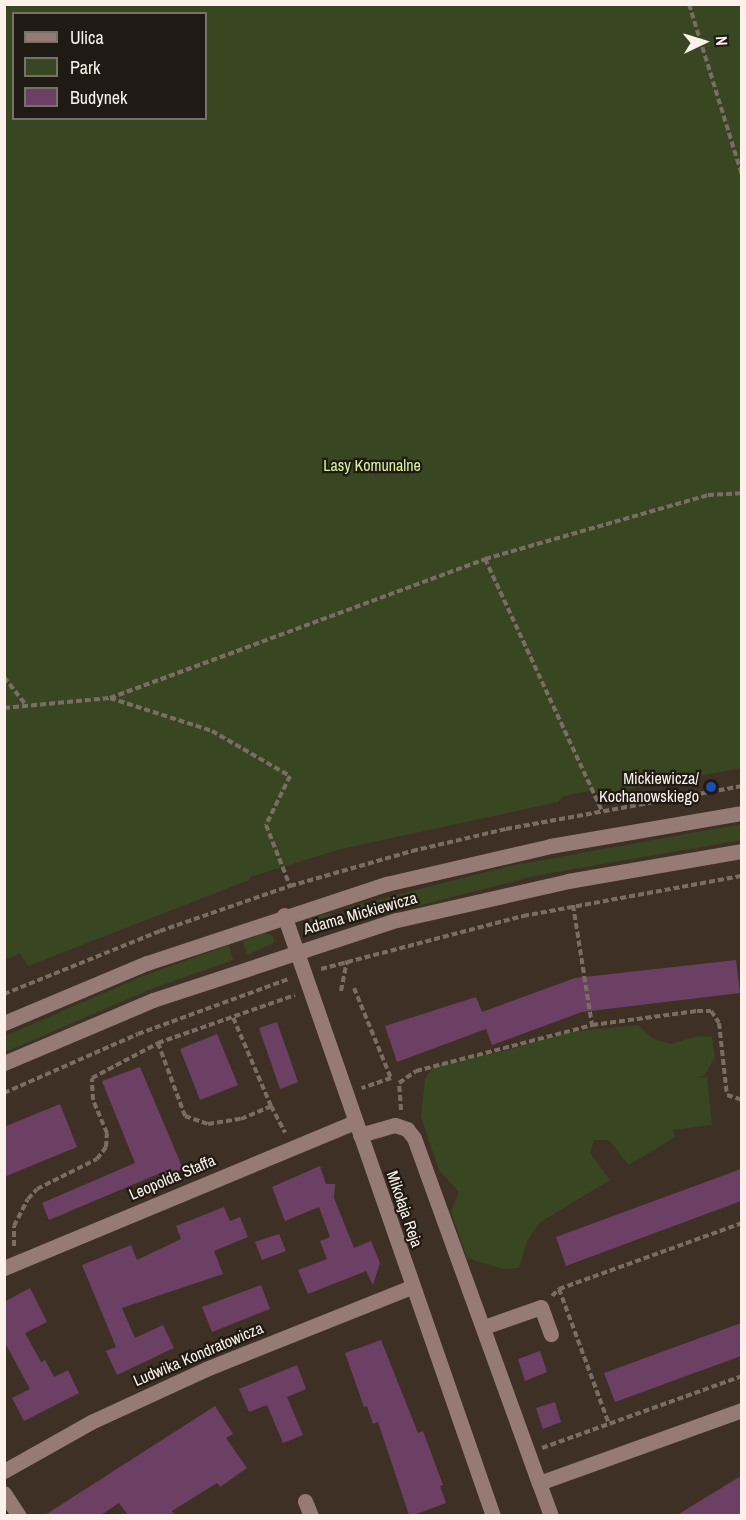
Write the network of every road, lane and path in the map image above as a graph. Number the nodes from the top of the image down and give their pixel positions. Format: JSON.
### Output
{"nodes":[{"id":1,"x":689,"y":4,"type":"edge"},
{"id":2,"x":741,"y":175,"type":"edge"},
{"id":3,"x":741,"y":493,"type":"edge"},
{"id":4,"x":485,"y":559,"type":"junction"},
{"id":5,"x":4,"y":677,"type":"edge"},
{"id":6,"x":110,"y":698,"type":"junction"},
{"id":7,"x":25,"y":705,"type":"junction"},
{"id":8,"x":4,"y":708,"type":"edge"},
{"id":9,"x":602,"y":811,"type":"dead end"},
{"id":10,"x":741,"y":813,"type":"edge"},
{"id":11,"x":741,"y":851,"type":"edge"},
{"id":12,"x":741,"y":876,"type":"edge"},
{"id":13,"x":290,"y":886,"type":"dead end"},
{"id":14,"x":573,"y":905,"type":"junction"},
{"id":15,"x":284,"y":915,"type":"junction"},
{"id":16,"x":296,"y":950,"type":"junction"},
{"id":17,"x":347,"y":962,"type":"junction"},
{"id":18,"x":304,"y":974,"type":"junction"},
{"id":19,"x":354,"y":988,"type":"dead end"},
{"id":20,"x":309,"y":990,"type":"junction"},
{"id":21,"x":341,"y":991,"type":"dead end"},
{"id":22,"x":232,"y":1015,"type":"junction"},
{"id":23,"x":4,"y":1023,"type":"edge"},
{"id":24,"x":592,"y":1025,"type":"junction"},
{"id":25,"x":158,"y":1043,"type":"junction"},
{"id":26,"x":4,"y":1064,"type":"edge"},
{"id":27,"x":391,"y":1078,"type":"junction"},
{"id":28,"x":399,"y":1083,"type":"junction"},
{"id":29,"x":360,"y":1089,"type":"dead end"},
{"id":30,"x":4,"y":1093,"type":"edge"},
{"id":31,"x":741,"y":1100,"type":"edge"},
{"id":32,"x":271,"y":1106,"type":"junction"},
{"id":33,"x":402,"y":1126,"type":"junction"},
{"id":34,"x":358,"y":1129,"type":"junction"},
{"id":35,"x":291,"y":1147,"type":"junction"},
{"id":36,"x":741,"y":1222,"type":"edge"},
{"id":37,"x":10,"y":1262,"type":"edge"},
{"id":38,"x":413,"y":1286,"type":"junction"},
{"id":39,"x":559,"y":1289,"type":"junction"},
{"id":40,"x":542,"y":1307,"type":"junction"},
{"id":41,"x":483,"y":1327,"type":"junction"},
{"id":42,"x":551,"y":1334,"type":"dead end"},
{"id":43,"x":741,"y":1376,"type":"edge"},
{"id":44,"x":741,"y":1410,"type":"edge"},
{"id":45,"x":609,"y":1424,"type":"junction"},
{"id":46,"x":528,"y":1453,"type":"junction"},
{"id":47,"x":4,"y":1471,"type":"edge"},
{"id":48,"x":539,"y":1483,"type":"junction"},
{"id":49,"x":4,"y":1493,"type":"edge"},
{"id":50,"x":19,"y":1515,"type":"edge"},
{"id":51,"x":493,"y":1515,"type":"edge"},
{"id":52,"x":551,"y":1515,"type":"edge"}],
"edges":[{"from":1,"to":2,"type":"path"},
{"from":3,"to":4,"type":"path"},
{"from":4,"to":6,"type":"path"},
{"from":4,"to":9,"type":"path"},
{"from":5,"to":7,"type":"path"},
{"from":6,"to":7,"type":"path"},
{"from":6,"to":13,"type":"path"},
{"from":7,"to":8,"type":"path"},
{"from":10,"to":15,"type":"street","name":"Adama Mickiewicza"},
{"from":11,"to":16,"type":"street","name":"Adama Mickiewicza"},
{"from":12,"to":14,"type":"path"},
{"from":14,"to":17,"type":"path"},
{"from":14,"to":24,"type":"path"},
{"from":15,"to":16,"type":"street","name":"Mikołaja Reja"},
{"from":15,"to":23,"type":"street","name":"Adama Mickiewicza"},
{"from":16,"to":18,"type":"street","name":"Mikołaja Reja"},
{"from":16,"to":26,"type":"street","name":"Adama Mickiewicza"},
{"from":17,"to":18,"type":"path"},
{"from":17,"to":21,"type":"path"},
{"from":18,"to":20,"type":"street","name":"Mikołaja Reja"},
{"from":18,"to":30,"type":"path"},
{"from":19,"to":27,"type":"path"},
{"from":20,"to":22,"type":"path"},
{"from":20,"to":34,"type":"street","name":"Mikołaja Reja"},
{"from":22,"to":25,"type":"path"},
{"from":22,"to":32,"type":"path"},
{"from":24,"to":28,"type":"path"},
{"from":24,"to":31,"type":"path"},
{"from":25,"to":32,"type":"path"},
{"from":25,"to":37,"type":"path"},
{"from":27,"to":28,"type":"path"},
{"from":27,"to":29,"type":"path"},
{"from":28,"to":33,"type":"path"},
{"from":32,"to":35,"type":"path"},
{"from":33,"to":34,"type":"street","name":"Leopolda Staffa"},
{"from":33,"to":41,"type":"street"},
{"from":34,"to":35,"type":"street","name":"Leopolda Staffa"},
{"from":34,"to":38,"type":"street","name":"Mikołaja Reja"},
{"from":35,"to":37,"type":"street","name":"Leopolda Staffa"},
{"from":36,"to":39,"type":"path"},
{"from":38,"to":47,"type":"street","name":"Ludwika Kondratowicza"},
{"from":38,"to":51,"type":"street","name":"Mikołaja Reja"},
{"from":39,"to":40,"type":"path"},
{"from":39,"to":45,"type":"path"},
{"from":40,"to":41,"type":"street"},
{"from":40,"to":42,"type":"street"},
{"from":41,"to":46,"type":"street"},
{"from":43,"to":45,"type":"path"},
{"from":44,"to":48,"type":"street"},
{"from":45,"to":46,"type":"path"},
{"from":46,"to":48,"type":"street"},
{"from":48,"to":52,"type":"street"},
{"from":49,"to":50,"type":"street"}]}
